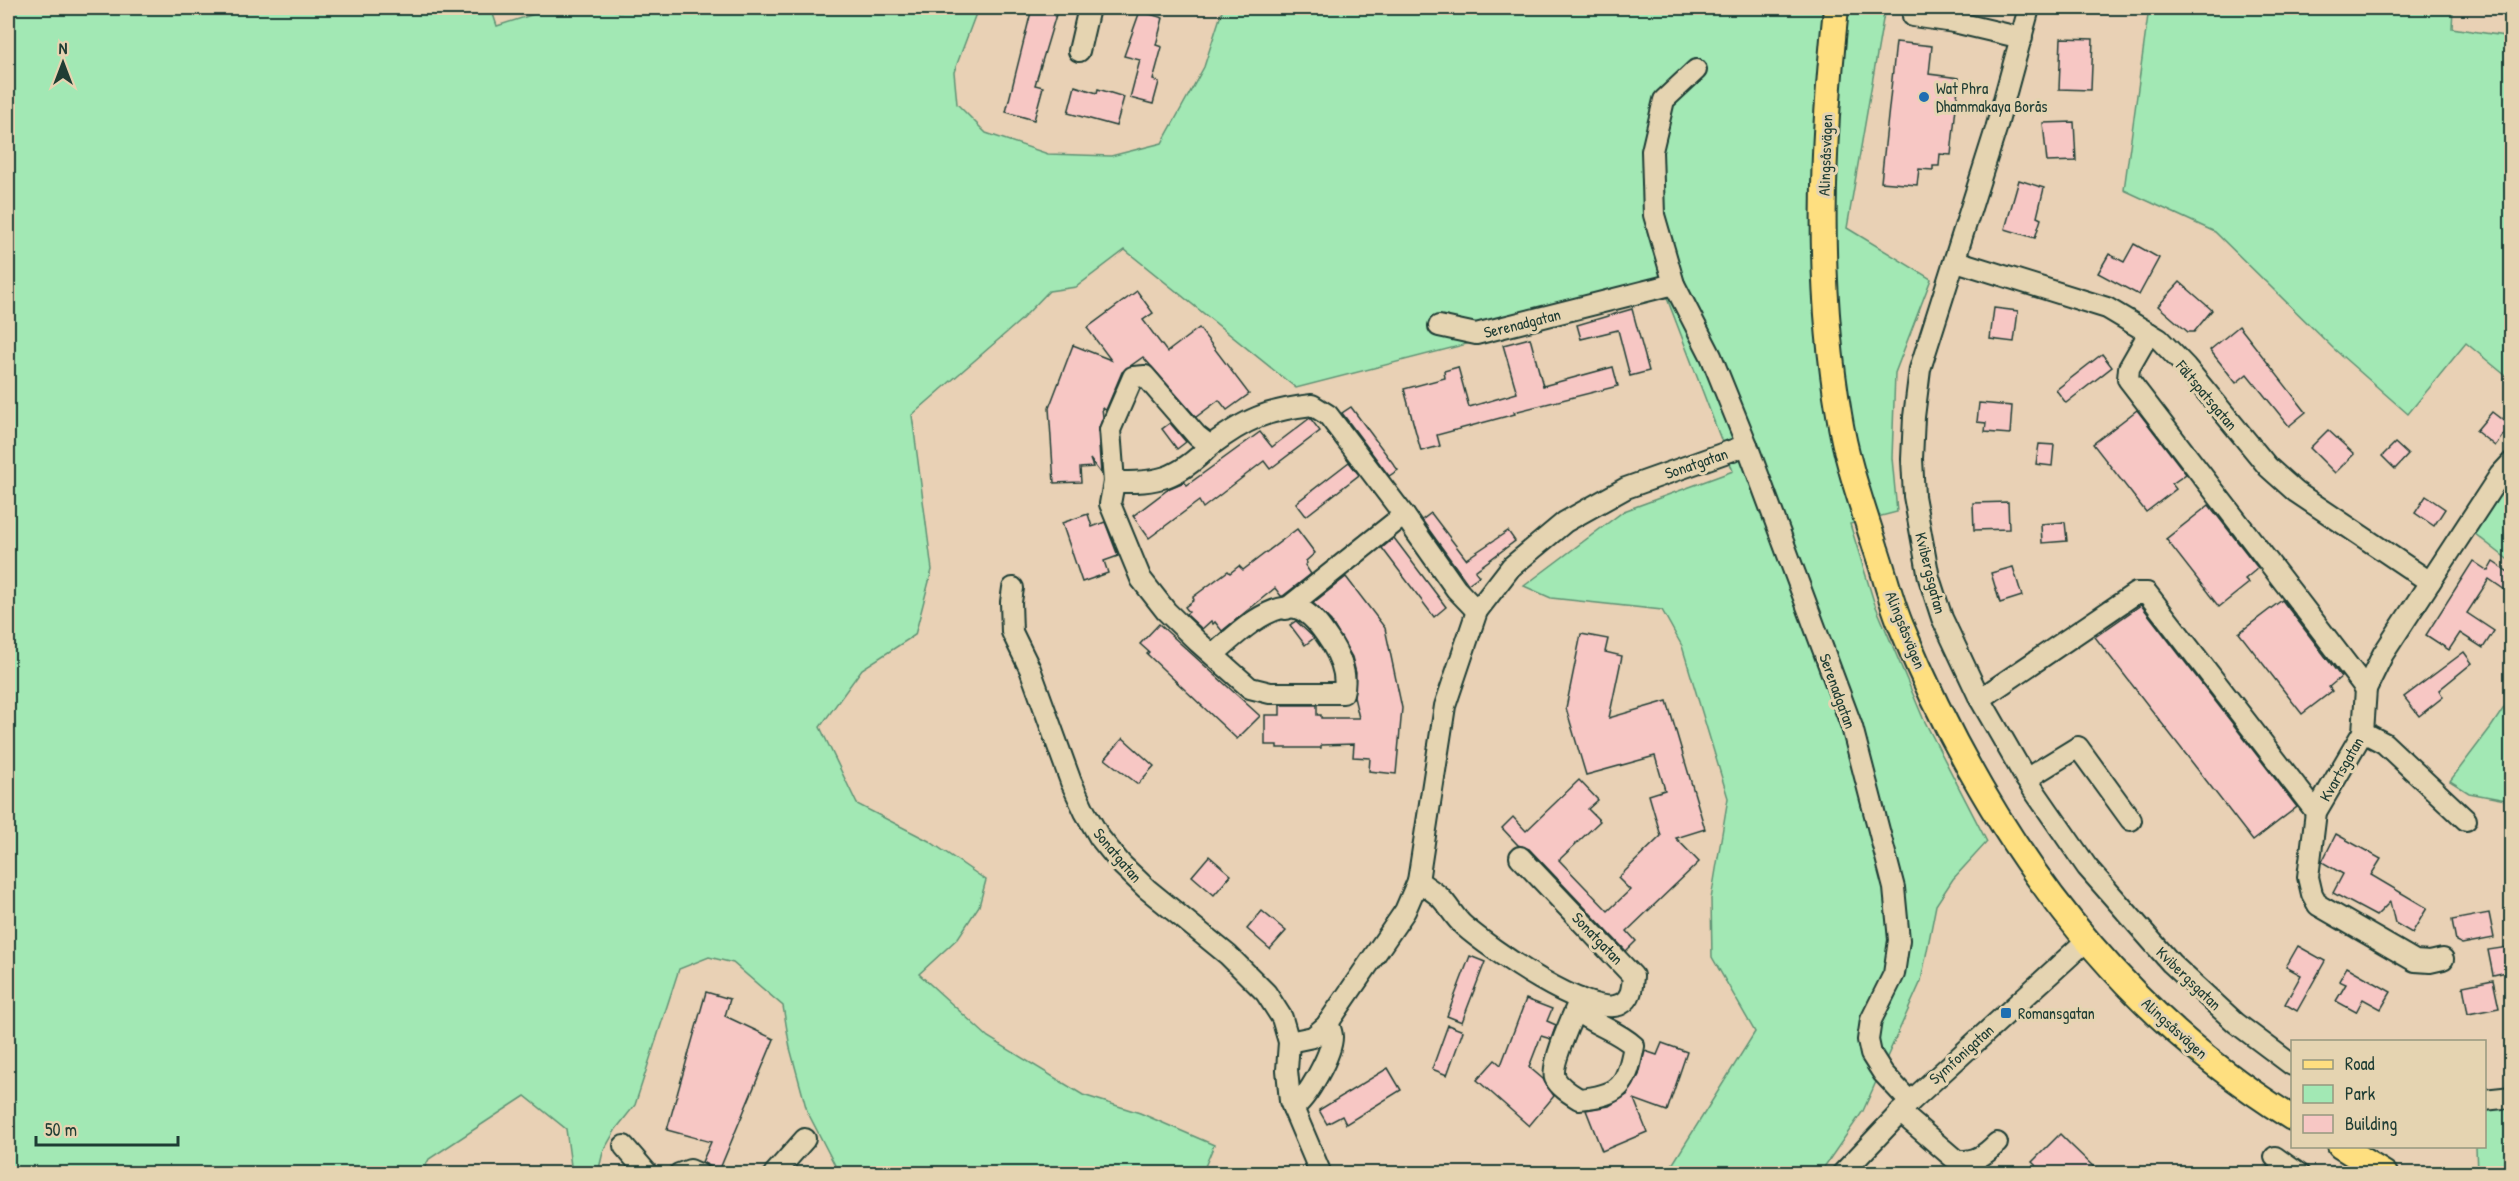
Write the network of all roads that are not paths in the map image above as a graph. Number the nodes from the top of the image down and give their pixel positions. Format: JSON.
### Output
{"nodes":[{"id":1,"x":1089,"y":8,"type":"edge"},
{"id":2,"x":1836,"y":8,"type":"edge"},
{"id":3,"x":1914,"y":8,"type":"edge"},
{"id":4,"x":2029,"y":8,"type":"edge"},
{"id":5,"x":1955,"y":15,"type":"edge"},
{"id":6,"x":2022,"y":38,"type":"junction"},
{"id":7,"x":1079,"y":51,"type":"dead end"},
{"id":8,"x":1696,"y":70,"type":"dead end"},
{"id":9,"x":1956,"y":261,"type":"junction"},
{"id":10,"x":1674,"y":284,"type":"junction"},
{"id":11,"x":1439,"y":326,"type":"dead end"},
{"id":12,"x":2149,"y":333,"type":"junction"},
{"id":13,"x":1747,"y":445,"type":"junction"},
{"id":14,"x":1210,"y":446,"type":"junction"},
{"id":15,"x":2511,"y":462,"type":"edge"},
{"id":16,"x":1114,"y":482,"type":"junction"},
{"id":17,"x":1404,"y":515,"type":"junction"},
{"id":18,"x":2430,"y":582,"type":"junction"},
{"id":19,"x":1013,"y":588,"type":"dead end"},
{"id":20,"x":1286,"y":609,"type":"junction"},
{"id":21,"x":1477,"y":611,"type":"junction"},
{"id":22,"x":1213,"y":655,"type":"junction"},
{"id":23,"x":2366,"y":689,"type":"junction"},
{"id":24,"x":1980,"y":699,"type":"junction"},
{"id":25,"x":2362,"y":732,"type":"junction"},
{"id":26,"x":2026,"y":779,"type":"junction"},
{"id":27,"x":2316,"y":812,"type":"junction"},
{"id":28,"x":2131,"y":820,"type":"dead end"},
{"id":29,"x":2466,"y":820,"type":"dead end"},
{"id":30,"x":1520,"y":857,"type":"dead end"},
{"id":31,"x":1418,"y":881,"type":"junction"},
{"id":32,"x":2086,"y":941,"type":"junction"},
{"id":33,"x":2443,"y":959,"type":"dead end"},
{"id":34,"x":1578,"y":1004,"type":"junction"},
{"id":35,"x":1328,"y":1023,"type":"junction"},
{"id":36,"x":1288,"y":1042,"type":"junction"},
{"id":37,"x":2291,"y":1064,"type":"edge"},
{"id":38,"x":2511,"y":1097,"type":"edge"},
{"id":39,"x":2486,"y":1100,"type":"edge"},
{"id":40,"x":1905,"y":1107,"type":"junction"},
{"id":41,"x":1293,"y":1108,"type":"junction"},
{"id":42,"x":2291,"y":1117,"type":"edge"},
{"id":43,"x":805,"y":1139,"type":"dead end"},
{"id":44,"x":1997,"y":1143,"type":"dead end"},
{"id":45,"x":624,"y":1146,"type":"dead end"},
{"id":46,"x":2343,"y":1148,"type":"edge"},
{"id":47,"x":2275,"y":1157,"type":"dead end"},
{"id":48,"x":1950,"y":1167,"type":"edge"},
{"id":49,"x":648,"y":1173,"type":"edge"},
{"id":50,"x":678,"y":1173,"type":"edge"},
{"id":51,"x":699,"y":1173,"type":"edge"},
{"id":52,"x":774,"y":1173,"type":"edge"},
{"id":53,"x":1321,"y":1173,"type":"edge"},
{"id":54,"x":1842,"y":1173,"type":"edge"},
{"id":55,"x":2300,"y":1173,"type":"edge"},
{"id":56,"x":2385,"y":1173,"type":"edge"}],
"edges":[{"from":1,"to":7,"type":"street"},
{"from":2,"to":32,"type":"main road","name":"Alingsåsvägen"},
{"from":3,"to":5,"type":"street"},
{"from":4,"to":6,"type":"street","name":"Kvibergsgatan"},
{"from":5,"to":6,"type":"street"},
{"from":6,"to":9,"type":"street","name":"Kvibergsgatan"},
{"from":8,"to":10,"type":"street","name":"Serenadgatan"},
{"from":9,"to":12,"type":"street","name":"Fältspatsgatan"},
{"from":9,"to":24,"type":"street","name":"Kvibergsgatan"},
{"from":10,"to":11,"type":"street","name":"Serenadgatan"},
{"from":10,"to":13,"type":"street","name":"Serenadgatan"},
{"from":12,"to":18,"type":"street","name":"Fältspatsgatan"},
{"from":12,"to":23,"type":"street"},
{"from":13,"to":21,"type":"street","name":"Sonatgatan"},
{"from":13,"to":40,"type":"street","name":"Serenadgatan"},
{"from":14,"to":16,"type":"street"},
{"from":14,"to":16,"type":"street"},
{"from":14,"to":17,"type":"street"},
{"from":15,"to":18,"type":"street","name":"Kvartsgatan"},
{"from":16,"to":22,"type":"street"},
{"from":17,"to":20,"type":"street"},
{"from":17,"to":21,"type":"street"},
{"from":18,"to":23,"type":"street","name":"Kvartsgatan"},
{"from":19,"to":36,"type":"street","name":"Sonatgatan"},
{"from":20,"to":22,"type":"street"},
{"from":20,"to":22,"type":"street"},
{"from":21,"to":31,"type":"street","name":"Sonatgatan"},
{"from":23,"to":25,"type":"street","name":"Kvartsgatan"},
{"from":24,"to":26,"type":"street","name":"Kvibergsgatan"},
{"from":24,"to":27,"type":"street"},
{"from":25,"to":27,"type":"street","name":"Kvartsgatan"},
{"from":25,"to":29,"type":"street"},
{"from":26,"to":28,"type":"street"},
{"from":26,"to":37,"type":"street","name":"Kvibergsgatan"},
{"from":27,"to":33,"type":"street","name":"Kvartsgatan"},
{"from":30,"to":34,"type":"street","name":"Sonatgatan"},
{"from":31,"to":34,"type":"street","name":"Sonatgatan"},
{"from":31,"to":35,"type":"street","name":"Sonatgatan"},
{"from":32,"to":40,"type":"street","name":"Symfonigatan"},
{"from":32,"to":42,"type":"main road","name":"Alingsåsvägen"},
{"from":34,"to":34,"type":"street"},
{"from":35,"to":36,"type":"street","name":"Sonatgatan"},
{"from":35,"to":41,"type":"street"},
{"from":36,"to":41,"type":"street","name":"Sonatgatan"},
{"from":38,"to":39,"type":"street"},
{"from":40,"to":48,"type":"street"},
{"from":40,"to":54,"type":"street","name":"Symfonigatan"},
{"from":41,"to":53,"type":"street","name":"Sonatgatan"},
{"from":43,"to":52,"type":"street"},
{"from":44,"to":48,"type":"street"},
{"from":45,"to":49,"type":"street"},
{"from":46,"to":56,"type":"main road"},
{"from":47,"to":55,"type":"street"},
{"from":50,"to":51,"type":"street"}]}
